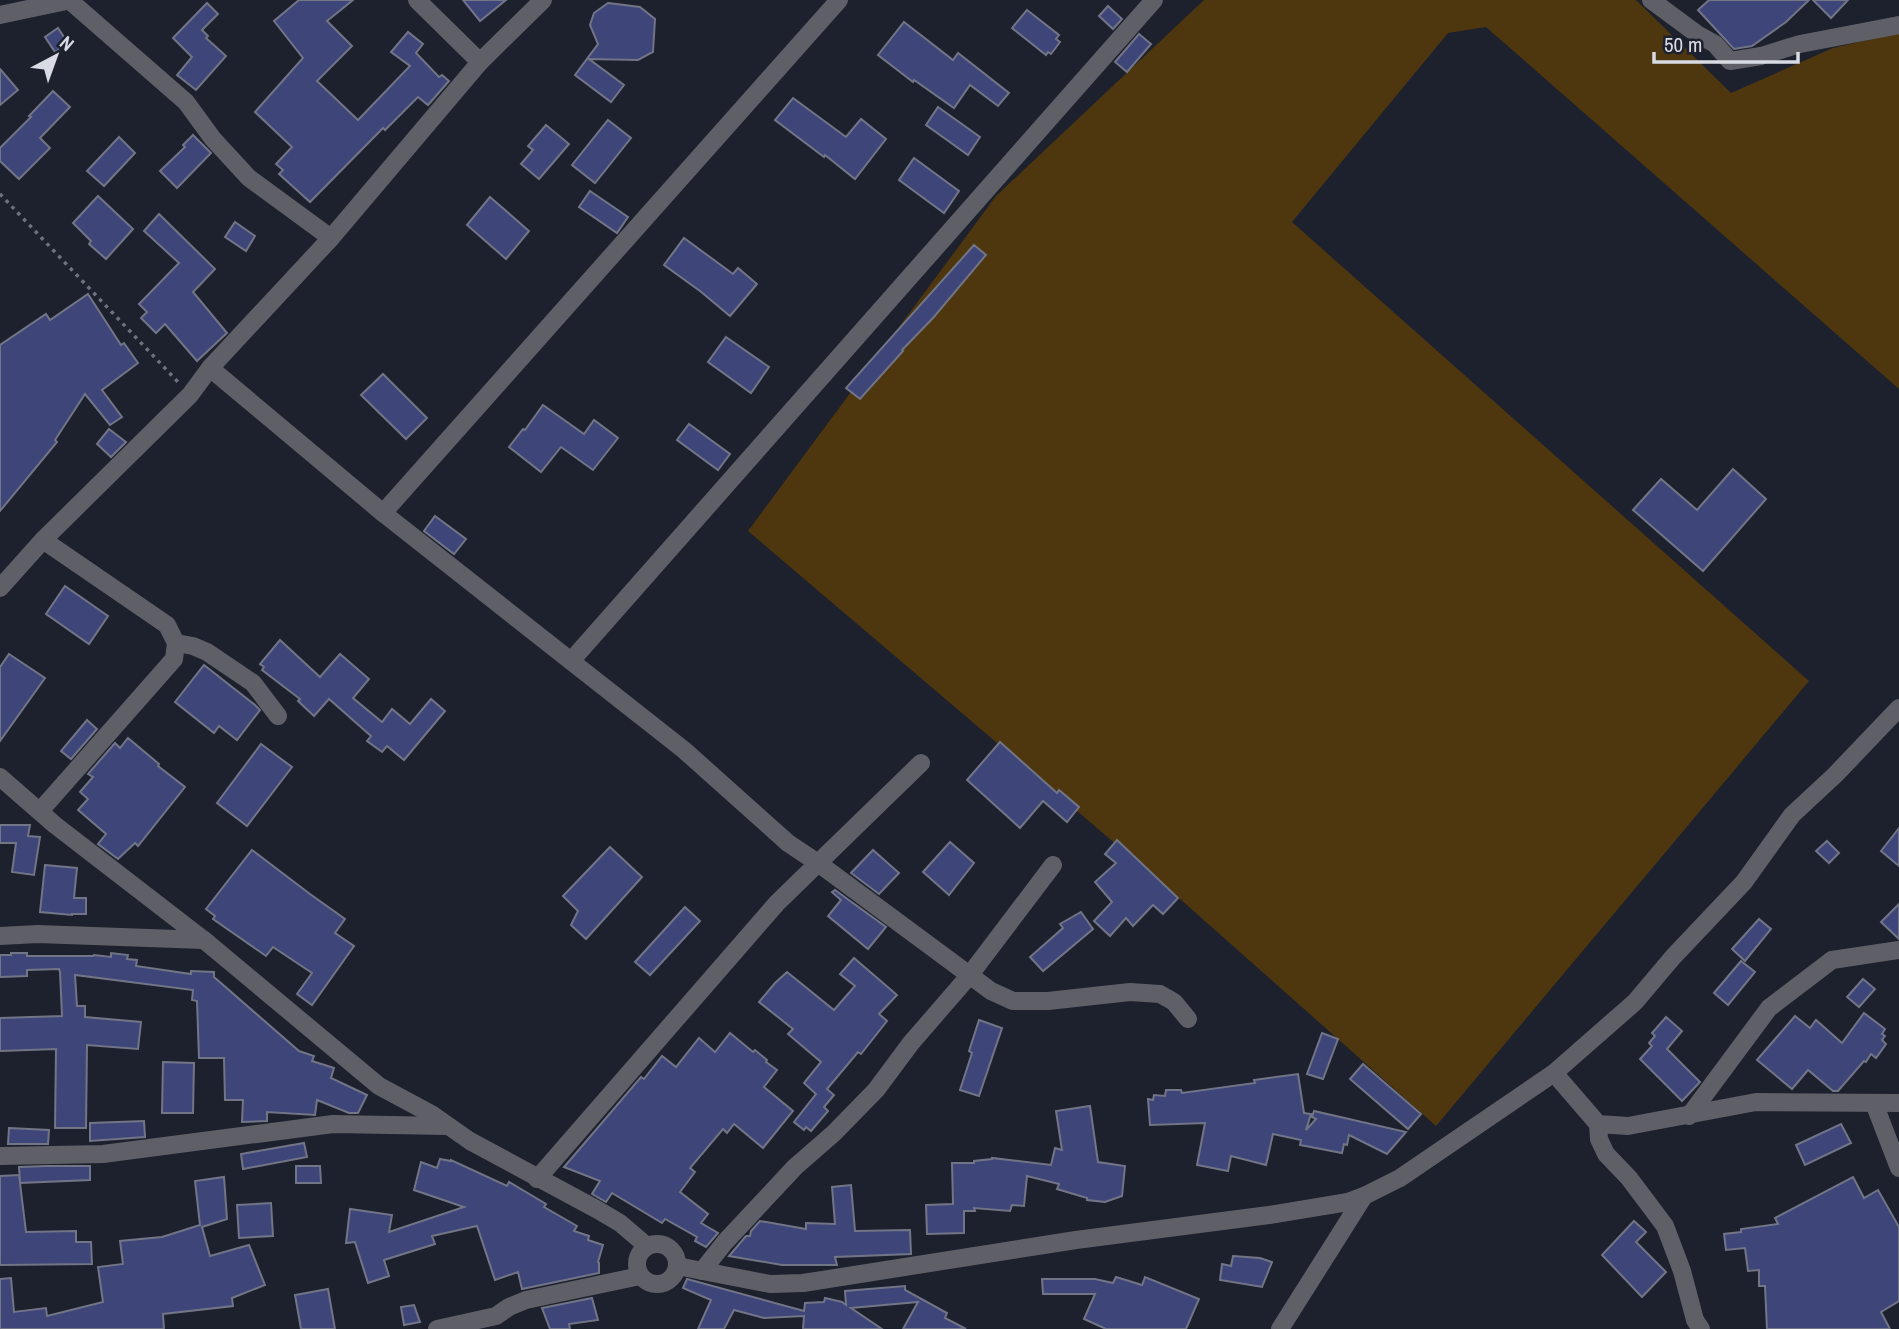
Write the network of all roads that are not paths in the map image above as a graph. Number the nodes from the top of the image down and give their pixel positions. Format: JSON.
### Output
{"nodes":[{"id":1,"x":70,"y":0,"type":"edge"},
{"id":2,"x":417,"y":0,"type":"edge"},
{"id":3,"x":542,"y":0,"type":"edge"},
{"id":4,"x":839,"y":0,"type":"edge"},
{"id":5,"x":1154,"y":0,"type":"edge"},
{"id":6,"x":1651,"y":0,"type":"edge"},
{"id":7,"x":0,"y":15,"type":"edge"},
{"id":8,"x":1899,"y":25,"type":"edge"},
{"id":9,"x":480,"y":62,"type":"junction"},
{"id":10,"x":331,"y":238,"type":"junction"},
{"id":11,"x":210,"y":368,"type":"junction"},
{"id":12,"x":383,"y":513,"type":"junction"},
{"id":13,"x":43,"y":540,"type":"junction"},
{"id":14,"x":0,"y":588,"type":"edge"},
{"id":15,"x":176,"y":643,"type":"junction"},
{"id":16,"x":571,"y":661,"type":"junction"},
{"id":17,"x":278,"y":716,"type":"dead end"},
{"id":18,"x":1896,"y":717,"type":"edge"},
{"id":19,"x":921,"y":763,"type":"dead end"},
{"id":20,"x":0,"y":777,"type":"edge"},
{"id":21,"x":40,"y":811,"type":"junction"},
{"id":22,"x":818,"y":863,"type":"junction"},
{"id":23,"x":1053,"y":865,"type":"dead end"},
{"id":24,"x":0,"y":936,"type":"edge"},
{"id":25,"x":204,"y":940,"type":"junction"},
{"id":26,"x":1899,"y":950,"type":"edge"},
{"id":27,"x":969,"y":976,"type":"junction"},
{"id":28,"x":1188,"y":1019,"type":"dead end"},
{"id":29,"x":1554,"y":1073,"type":"junction"},
{"id":30,"x":1874,"y":1103,"type":"junction"},
{"id":31,"x":1899,"y":1103,"type":"edge"},
{"id":32,"x":1689,"y":1116,"type":"junction"},
{"id":33,"x":1598,"y":1124,"type":"junction"},
{"id":34,"x":447,"y":1126,"type":"junction"},
{"id":35,"x":0,"y":1156,"type":"edge"},
{"id":36,"x":1899,"y":1168,"type":"edge"},
{"id":37,"x":537,"y":1178,"type":"junction"},
{"id":38,"x":1364,"y":1196,"type":"junction"},
{"id":39,"x":647,"y":1246,"type":"junction"},
{"id":40,"x":677,"y":1266,"type":"junction"},
{"id":41,"x":702,"y":1271,"type":"junction"},
{"id":42,"x":640,"y":1276,"type":"junction"},
{"id":43,"x":1698,"y":1326,"type":"edge"},
{"id":44,"x":437,"y":1329,"type":"edge"},
{"id":45,"x":1280,"y":1329,"type":"edge"}],
"edges":[{"from":1,"to":7,"type":"street"},
{"from":1,"to":10,"type":"street"},
{"from":2,"to":9,"type":"street"},
{"from":3,"to":9,"type":"street"},
{"from":4,"to":12,"type":"street"},
{"from":5,"to":16,"type":"street"},
{"from":6,"to":8,"type":"street"},
{"from":9,"to":10,"type":"street"},
{"from":10,"to":11,"type":"street"},
{"from":11,"to":12,"type":"street"},
{"from":11,"to":13,"type":"street"},
{"from":12,"to":16,"type":"street"},
{"from":13,"to":14,"type":"street"},
{"from":13,"to":15,"type":"street"},
{"from":15,"to":17,"type":"street"},
{"from":15,"to":21,"type":"street"},
{"from":16,"to":22,"type":"street"},
{"from":18,"to":29,"type":"street"},
{"from":19,"to":22,"type":"street"},
{"from":20,"to":21,"type":"street"},
{"from":21,"to":25,"type":"street"},
{"from":22,"to":27,"type":"street"},
{"from":22,"to":37,"type":"street"},
{"from":23,"to":27,"type":"street"},
{"from":24,"to":25,"type":"street"},
{"from":25,"to":34,"type":"street"},
{"from":26,"to":32,"type":"street"},
{"from":27,"to":28,"type":"street"},
{"from":27,"to":41,"type":"street"},
{"from":29,"to":33,"type":"street"},
{"from":29,"to":38,"type":"street"},
{"from":30,"to":31,"type":"street"},
{"from":30,"to":32,"type":"street"},
{"from":30,"to":36,"type":"street"},
{"from":32,"to":33,"type":"street"},
{"from":33,"to":43,"type":"street"},
{"from":34,"to":35,"type":"street"},
{"from":34,"to":37,"type":"street"},
{"from":37,"to":39,"type":"street"},
{"from":38,"to":41,"type":"street"},
{"from":38,"to":45,"type":"street"},
{"from":39,"to":40,"type":"street"},
{"from":39,"to":42,"type":"street"},
{"from":40,"to":41,"type":"street"},
{"from":40,"to":42,"type":"street"},
{"from":42,"to":44,"type":"street"}]}
